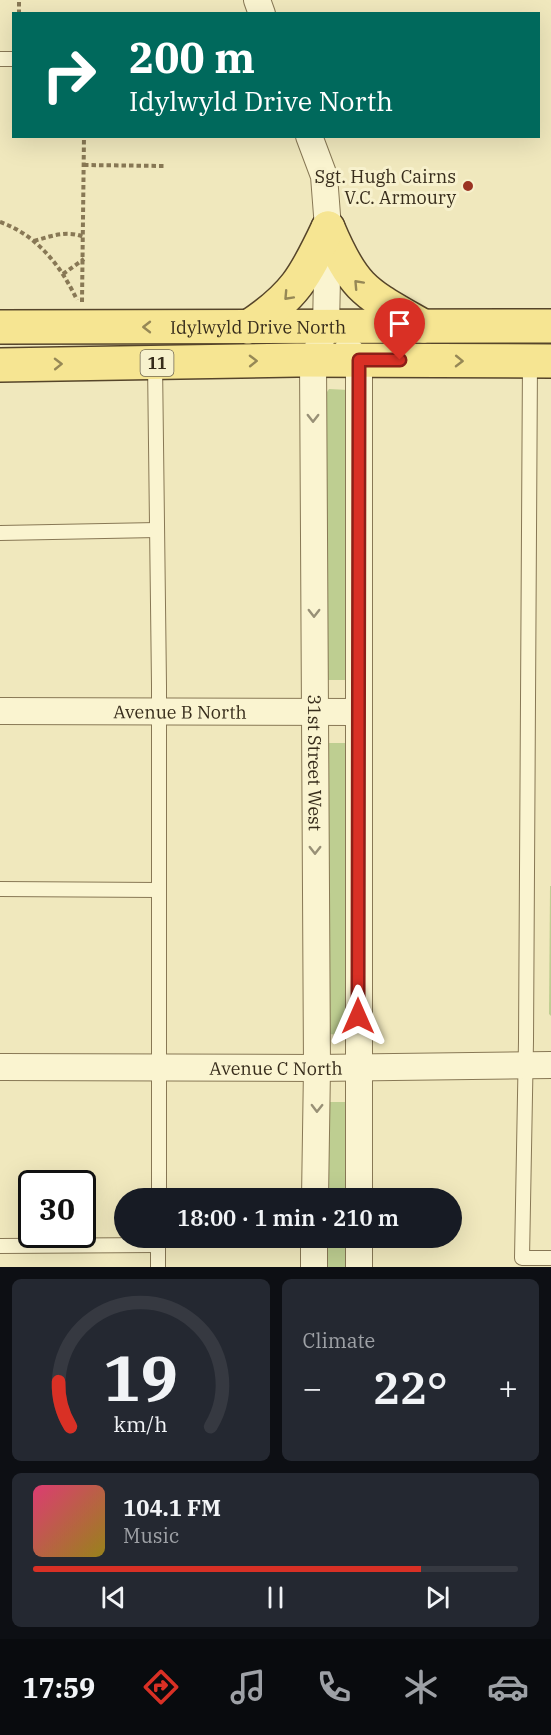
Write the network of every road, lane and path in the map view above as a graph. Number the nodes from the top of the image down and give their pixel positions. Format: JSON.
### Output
{"nodes":[{"id":1,"x":84,"y":138,"type":"edge"},
{"id":2,"x":310,"y":138,"type":"edge"},
{"id":3,"x":84,"y":165,"type":"junction"},
{"id":4,"x":165,"y":166,"type":"dead end"},
{"id":5,"x":0,"y":222,"type":"edge"},
{"id":6,"x":328,"y":228,"type":"junction"},
{"id":7,"x":84,"y":237,"type":"junction"},
{"id":8,"x":33,"y":242,"type":"junction"},
{"id":9,"x":84,"y":259,"type":"junction"},
{"id":10,"x":63,"y":274,"type":"junction"},
{"id":11,"x":551,"y":326,"type":"edge"},
{"id":12,"x":0,"y":327,"type":"edge"},
{"id":13,"x":248,"y":327,"type":"junction"},
{"id":14,"x":326,"y":327,"type":"junction"},
{"id":15,"x":424,"y":327,"type":"junction"},
{"id":16,"x":313,"y":360,"type":"junction"},
{"id":17,"x":359,"y":360,"type":"junction"},
{"id":18,"x":541,"y":361,"type":"edge"},
{"id":19,"x":155,"y":363,"type":"junction"},
{"id":20,"x":0,"y":365,"type":"edge"},
{"id":21,"x":158,"y":530,"type":"junction"},
{"id":22,"x":0,"y":533,"type":"edge"},
{"id":23,"x":0,"y":711,"type":"edge"},
{"id":24,"x":158,"y":711,"type":"junction"},
{"id":25,"x":359,"y":712,"type":"junction"},
{"id":26,"x":314,"y":713,"type":"junction"},
{"id":27,"x":0,"y":889,"type":"edge"},
{"id":28,"x":158,"y":890,"type":"junction"},
{"id":29,"x":538,"y":1065,"type":"edge"},
{"id":30,"x":161,"y":1066,"type":"junction"},
{"id":31,"x":0,"y":1067,"type":"edge"},
{"id":32,"x":317,"y":1068,"type":"junction"},
{"id":33,"x":358,"y":1068,"type":"junction"},
{"id":34,"x":159,"y":1188,"type":"edge"},
{"id":35,"x":315,"y":1188,"type":"edge"},
{"id":36,"x":359,"y":1188,"type":"edge"},
{"id":37,"x":114,"y":1242,"type":"edge"},
{"id":38,"x":0,"y":1246,"type":"edge"},
{"id":39,"x":158,"y":1248,"type":"edge"},
{"id":40,"x":314,"y":1248,"type":"edge"},
{"id":41,"x":359,"y":1248,"type":"edge"},
{"id":42,"x":551,"y":1258,"type":"edge"},
{"id":43,"x":158,"y":1267,"type":"edge"},
{"id":44,"x":314,"y":1267,"type":"edge"},
{"id":45,"x":359,"y":1267,"type":"edge"}],
"edges":[{"from":1,"to":3,"type":"path"},
{"from":2,"to":6,"type":"street","name":"31st Street West"},
{"from":3,"to":4,"type":"path"},
{"from":3,"to":7,"type":"path"},
{"from":5,"to":8,"type":"path"},
{"from":6,"to":13,"type":"main road","one_way":true},
{"from":6,"to":14,"type":"street","name":"31st Street West"},
{"from":15,"to":6,"type":"main road","one_way":true},
{"from":7,"to":8,"type":"path"},
{"from":7,"to":9,"type":"path"},
{"from":8,"to":10,"type":"path"},
{"from":9,"to":10,"type":"path"},
{"from":9,"to":10,"type":"path"},
{"from":11,"to":15,"type":"main road","name":"Idylwyld Drive North","number":"11"},
{"from":13,"to":12,"type":"main road","name":"Idylwyld Drive North","number":"11","one_way":true},
{"from":13,"to":14,"type":"main road","name":"Idylwyld Drive North","number":"11"},
{"from":14,"to":15,"type":"main road","name":"Idylwyld Drive North","number":"11"},
{"from":14,"to":16,"type":"street","name":"31st Street West"},
{"from":14,"to":17,"type":"street"},
{"from":16,"to":17,"type":"main road","name":"Idylwyld Drive North","number":"11"},
{"from":19,"to":16,"type":"main road","name":"Idylwyld Drive North","number":"11","one_way":true},
{"from":16,"to":26,"type":"street","name":"31st Street West","one_way":true},
{"from":17,"to":18,"type":"main road","name":"Idylwyld Drive North","number":"11","one_way":true},
{"from":17,"to":25,"type":"street"},
{"from":18,"to":29,"type":"lane"},
{"from":20,"to":19,"type":"main road","name":"Idylwyld Drive North","number":"11","one_way":true},
{"from":19,"to":21,"type":"lane"},
{"from":21,"to":22,"type":"lane"},
{"from":21,"to":24,"type":"lane"},
{"from":23,"to":24,"type":"street","name":"Avenue B North"},
{"from":24,"to":26,"type":"street","name":"Avenue B North"},
{"from":24,"to":28,"type":"lane"},
{"from":25,"to":26,"type":"street","name":"Avenue B North"},
{"from":25,"to":33,"type":"street"},
{"from":26,"to":32,"type":"street","name":"31st Street West","one_way":true},
{"from":27,"to":28,"type":"lane"},
{"from":28,"to":30,"type":"lane"},
{"from":29,"to":33,"type":"street","name":"Avenue C North"},
{"from":29,"to":42,"type":"lane"},
{"from":30,"to":31,"type":"street","name":"Avenue C North"},
{"from":30,"to":32,"type":"street","name":"Avenue C North"},
{"from":30,"to":34,"type":"lane"},
{"from":32,"to":33,"type":"street","name":"Avenue C North"},
{"from":32,"to":35,"type":"street","name":"31st Street West","one_way":true},
{"from":33,"to":36,"type":"street"},
{"from":37,"to":38,"type":"lane"},
{"from":39,"to":43,"type":"lane"},
{"from":40,"to":44,"type":"street"},
{"from":41,"to":45,"type":"street"}]}
